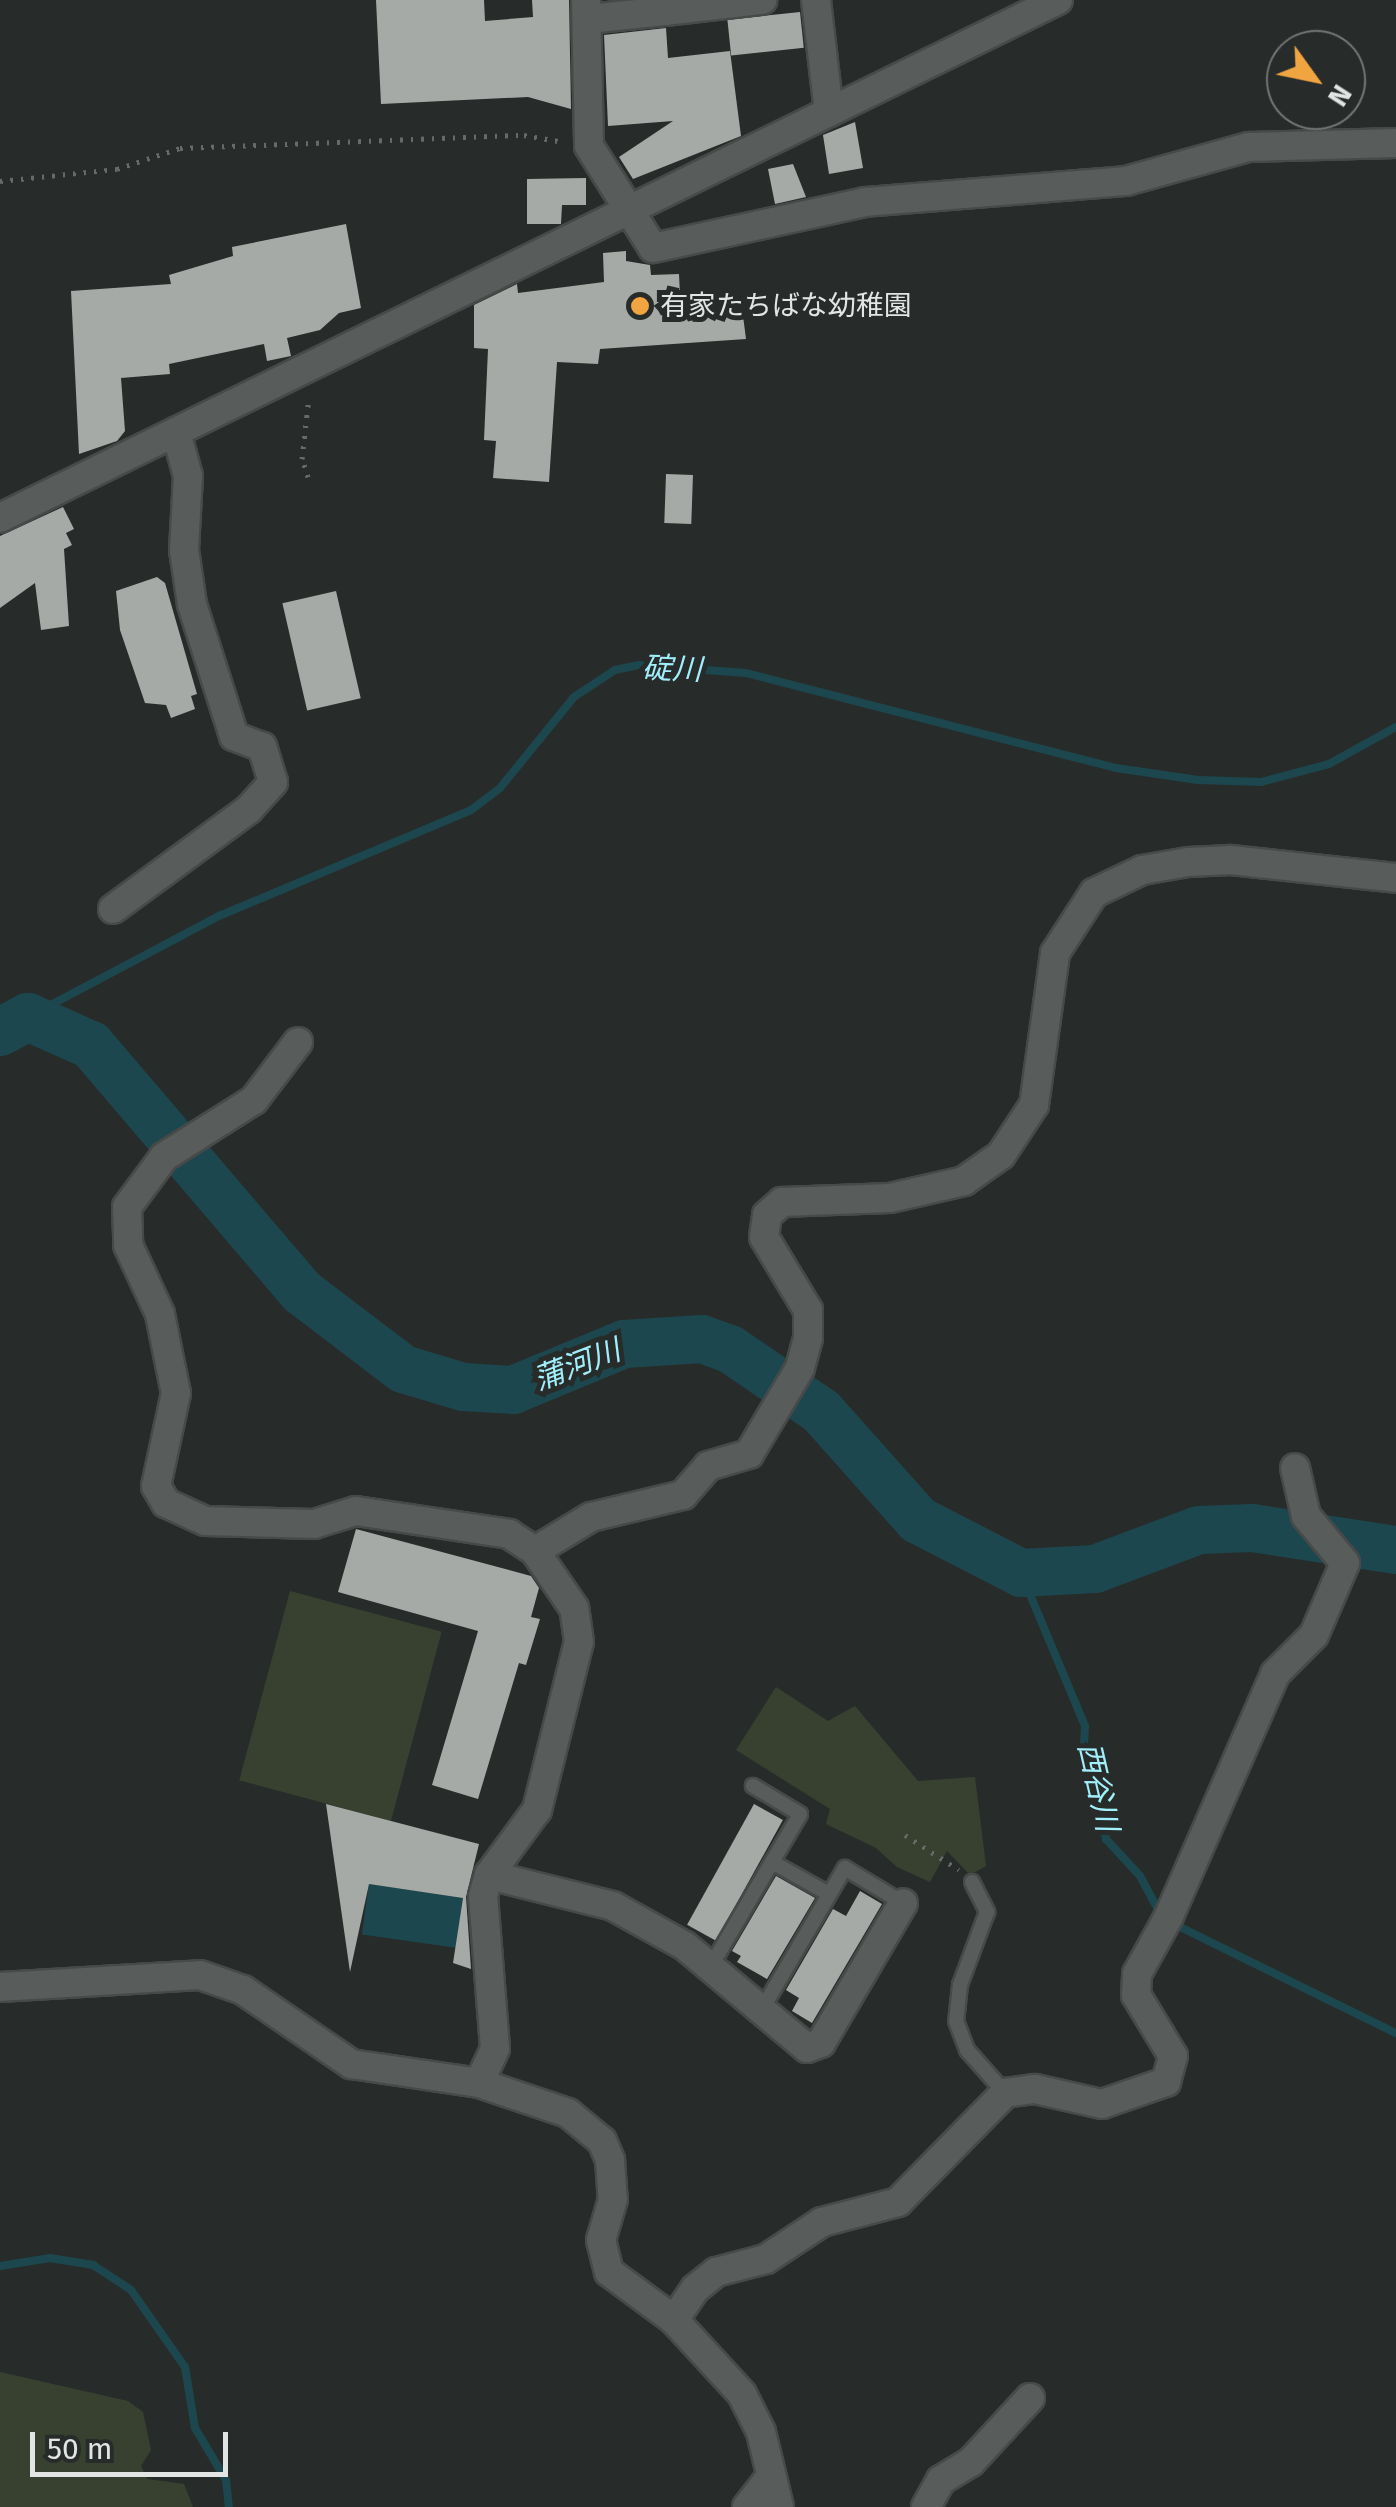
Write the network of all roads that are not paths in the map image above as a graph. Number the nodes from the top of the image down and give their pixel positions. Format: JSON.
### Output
{"nodes":[{"id":1,"x":762,"y":0,"type":"edge"},
{"id":2,"x":816,"y":0,"type":"edge"},
{"id":3,"x":1058,"y":0,"type":"edge"},
{"id":4,"x":665,"y":6,"type":"edge"},
{"id":5,"x":587,"y":10,"type":"edge"},
{"id":6,"x":829,"y":112,"type":"junction"},
{"id":7,"x":1396,"y":143,"type":"edge"},
{"id":8,"x":630,"y":209,"type":"junction"},
{"id":9,"x":176,"y":432,"type":"junction"},
{"id":10,"x":0,"y":518,"type":"edge"},
{"id":11,"x":1396,"y":878,"type":"edge"},
{"id":12,"x":113,"y":910,"type":"dead end"},
{"id":13,"x":298,"y":1042,"type":"dead end"},
{"id":14,"x":1295,"y":1468,"type":"dead end"},
{"id":15,"x":535,"y":1551,"type":"junction"},
{"id":16,"x":753,"y":1786,"type":"dead end"},
{"id":17,"x":772,"y":1862,"type":"junction"},
{"id":18,"x":489,"y":1874,"type":"junction"},
{"id":19,"x":972,"y":1882,"type":"road end"},
{"id":20,"x":829,"y":1894,"type":"junction"},
{"id":21,"x":903,"y":1903,"type":"joint"},
{"id":22,"x":711,"y":1966,"type":"junction"},
{"id":23,"x":0,"y":1987,"type":"edge"},
{"id":24,"x":761,"y":2011,"type":"junction"},
{"id":25,"x":480,"y":2083,"type":"junction"},
{"id":26,"x":1005,"y":2093,"type":"junction"},
{"id":27,"x":674,"y":2320,"type":"junction"},
{"id":28,"x":1030,"y":2398,"type":"dead end"},
{"id":29,"x":770,"y":2478,"type":"junction"},
{"id":30,"x":747,"y":2507,"type":"edge"},
{"id":31,"x":779,"y":2507,"type":"edge"},
{"id":32,"x":926,"y":2507,"type":"edge"}],
"edges":[{"from":1,"to":4,"type":"street"},
{"from":2,"to":6,"type":"street"},
{"from":3,"to":6,"type":"street"},
{"from":4,"to":5,"type":"street"},
{"from":5,"to":8,"type":"street"},
{"from":6,"to":8,"type":"street"},
{"from":7,"to":8,"type":"street"},
{"from":8,"to":9,"type":"street"},
{"from":9,"to":10,"type":"street"},
{"from":9,"to":12,"type":"street"},
{"from":11,"to":15,"type":"street"},
{"from":13,"to":15,"type":"street"},
{"from":14,"to":26,"type":"street"},
{"from":15,"to":18,"type":"street"},
{"from":16,"to":17,"type":"lane"},
{"from":17,"to":20,"type":"lane"},
{"from":17,"to":22,"type":"lane"},
{"from":18,"to":22,"type":"street"},
{"from":18,"to":25,"type":"street"},
{"from":19,"to":26,"type":"lane"},
{"from":20,"to":21,"type":"lane"},
{"from":20,"to":24,"type":"lane"},
{"from":21,"to":24,"type":"street"},
{"from":22,"to":24,"type":"street"},
{"from":23,"to":25,"type":"street"},
{"from":25,"to":27,"type":"street"},
{"from":26,"to":27,"type":"street"},
{"from":27,"to":29,"type":"street"},
{"from":28,"to":32,"type":"street"},
{"from":29,"to":30,"type":"street"},
{"from":29,"to":31,"type":"street"}]}
